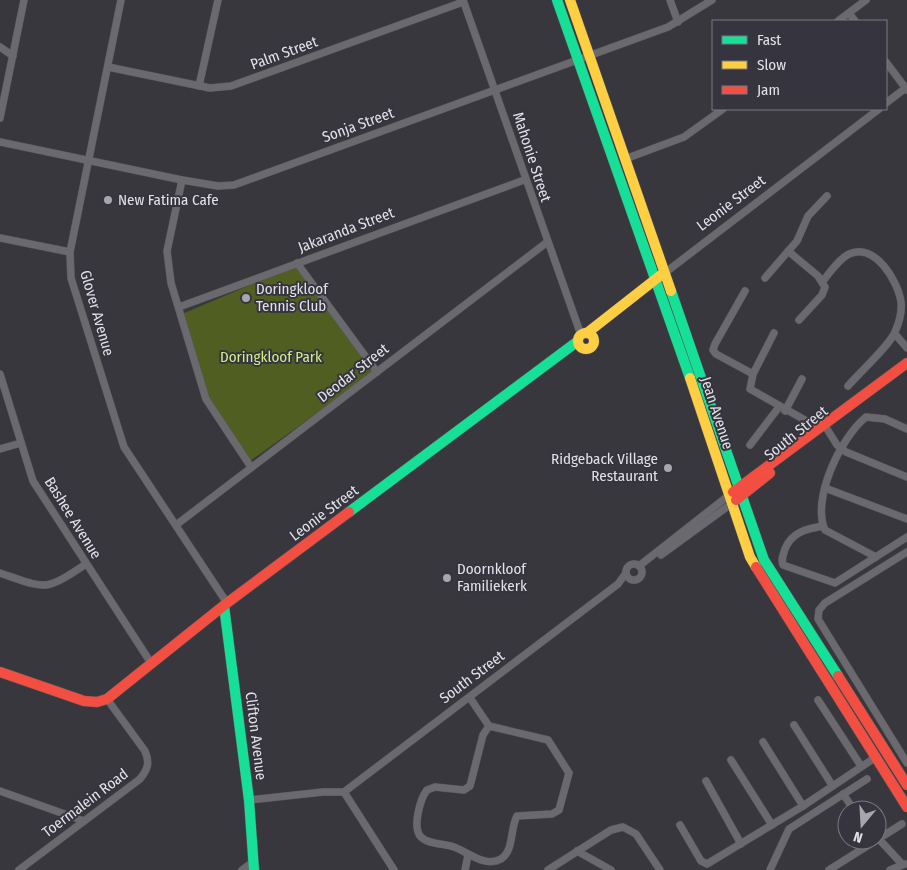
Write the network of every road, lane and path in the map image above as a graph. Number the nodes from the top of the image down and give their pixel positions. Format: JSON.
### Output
{"nodes":[{"id":1,"x":24,"y":0,"type":"edge"},
{"id":2,"x":121,"y":0,"type":"edge"},
{"id":3,"x":218,"y":0,"type":"edge"},
{"id":4,"x":557,"y":0,"type":"edge"},
{"id":5,"x":570,"y":0,"type":"edge"},
{"id":6,"x":670,"y":0,"type":"edge"},
{"id":7,"x":712,"y":0,"type":"edge"},
{"id":8,"x":866,"y":0,"type":"edge"},
{"id":9,"x":463,"y":1,"type":"edge"},
{"id":10,"x":849,"y":13,"type":"junction"},
{"id":11,"x":839,"y":20,"type":"edge"},
{"id":12,"x":854,"y":20,"type":"edge"},
{"id":13,"x":678,"y":22,"type":"junction"},
{"id":14,"x":0,"y":47,"type":"edge"},
{"id":15,"x":13,"y":56,"type":"junction"},
{"id":16,"x":590,"y":57,"type":"junction"},
{"id":17,"x":577,"y":62,"type":"junction"},
{"id":18,"x":887,"y":63,"type":"edge"},
{"id":19,"x":108,"y":67,"type":"junction"},
{"id":20,"x":199,"y":86,"type":"junction"},
{"id":21,"x":906,"y":89,"type":"edge"},
{"id":22,"x":496,"y":90,"type":"junction"},
{"id":23,"x":887,"y":102,"type":"edge"},
{"id":24,"x":722,"y":110,"type":"edge"},
{"id":25,"x":878,"y":110,"type":"edge"},
{"id":26,"x":0,"y":118,"type":"edge"},
{"id":27,"x":614,"y":126,"type":"junction"},
{"id":28,"x":0,"y":142,"type":"edge"},
{"id":29,"x":625,"y":159,"type":"junction"},
{"id":30,"x":88,"y":160,"type":"junction"},
{"id":31,"x":620,"y":178,"type":"junction"},
{"id":32,"x":182,"y":180,"type":"junction"},
{"id":33,"x":524,"y":180,"type":"junction"},
{"id":34,"x":827,"y":196,"type":"dead end"},
{"id":35,"x":0,"y":238,"type":"edge"},
{"id":36,"x":546,"y":243,"type":"junction"},
{"id":37,"x":788,"y":251,"type":"junction"},
{"id":38,"x":70,"y":252,"type":"junction"},
{"id":39,"x":297,"y":263,"type":"junction"},
{"id":40,"x":666,"y":272,"type":"junction"},
{"id":41,"x":765,"y":278,"type":"dead end"},
{"id":42,"x":656,"y":279,"type":"junction"},
{"id":43,"x":823,"y":281,"type":"junction"},
{"id":44,"x":746,"y":291,"type":"dead end"},
{"id":45,"x":179,"y":307,"type":"junction"},
{"id":46,"x":799,"y":320,"type":"dead end"},
{"id":47,"x":774,"y":333,"type":"dead end"},
{"id":48,"x":895,"y":334,"type":"junction"},
{"id":49,"x":585,"y":339,"type":"junction"},
{"id":50,"x":907,"y":348,"type":"edge"},
{"id":51,"x":907,"y":363,"type":"edge"},
{"id":52,"x":377,"y":372,"type":"junction"},
{"id":53,"x":0,"y":374,"type":"edge"},
{"id":54,"x":753,"y":374,"type":"junction"},
{"id":55,"x":802,"y":379,"type":"dead end"},
{"id":56,"x":848,"y":386,"type":"dead end"},
{"id":57,"x":782,"y":409,"type":"junction"},
{"id":58,"x":823,"y":429,"type":"junction"},
{"id":59,"x":907,"y":429,"type":"edge"},
{"id":60,"x":21,"y":443,"type":"junction"},
{"id":61,"x":750,"y":445,"type":"dead end"},
{"id":62,"x":0,"y":449,"type":"edge"},
{"id":63,"x":841,"y":449,"type":"junction"},
{"id":64,"x":251,"y":467,"type":"junction"},
{"id":65,"x":907,"y":477,"type":"edge"},
{"id":66,"x":825,"y":488,"type":"junction"},
{"id":67,"x":740,"y":492,"type":"junction"},
{"id":68,"x":729,"y":500,"type":"junction"},
{"id":69,"x":907,"y":519,"type":"edge"},
{"id":70,"x":176,"y":525,"type":"junction"},
{"id":71,"x":824,"y":526,"type":"junction"},
{"id":72,"x":907,"y":536,"type":"edge"},
{"id":73,"x":907,"y":552,"type":"edge"},
{"id":74,"x":876,"y":556,"type":"junction"},
{"id":75,"x":86,"y":564,"type":"junction"},
{"id":76,"x":640,"y":568,"type":"junction"},
{"id":77,"x":0,"y":573,"type":"edge"},
{"id":78,"x":626,"y":573,"type":"junction"},
{"id":79,"x":632,"y":580,"type":"junction"},
{"id":80,"x":618,"y":584,"type":"junction"},
{"id":81,"x":225,"y":605,"type":"junction"},
{"id":82,"x":205,"y":621,"type":"junction"},
{"id":83,"x":796,"y":622,"type":"junction"},
{"id":84,"x":228,"y":628,"type":"junction"},
{"id":85,"x":151,"y":663,"type":"junction"},
{"id":86,"x":0,"y":672,"type":"edge"},
{"id":87,"x":470,"y":698,"type":"junction"},
{"id":88,"x":107,"y":699,"type":"junction"},
{"id":89,"x":818,"y":700,"type":"dead end"},
{"id":90,"x":794,"y":725,"type":"dead end"},
{"id":91,"x":489,"y":726,"type":"junction"},
{"id":92,"x":763,"y":742,"type":"dead end"},
{"id":93,"x":876,"y":757,"type":"junction"},
{"id":94,"x":731,"y":760,"type":"dead end"},
{"id":95,"x":907,"y":763,"type":"edge"},
{"id":96,"x":861,"y":766,"type":"junction"},
{"id":97,"x":867,"y":779,"type":"dead end"},
{"id":98,"x":706,"y":781,"type":"dead end"},
{"id":99,"x":832,"y":785,"type":"junction"},
{"id":100,"x":907,"y":785,"type":"edge"},
{"id":101,"x":0,"y":791,"type":"edge"},
{"id":102,"x":344,"y":792,"type":"junction"},
{"id":103,"x":843,"y":794,"type":"junction"},
{"id":104,"x":249,"y":800,"type":"junction"},
{"id":105,"x":847,"y":800,"type":"edge"},
{"id":106,"x":802,"y":806,"type":"junction"},
{"id":107,"x":907,"y":807,"type":"edge"},
{"id":108,"x":84,"y":821,"type":"junction"},
{"id":109,"x":902,"y":824,"type":"dead end"},
{"id":110,"x":680,"y":825,"type":"dead end"},
{"id":111,"x":772,"y":825,"type":"junction"},
{"id":112,"x":887,"y":833,"type":"edge"},
{"id":113,"x":741,"y":844,"type":"junction"},
{"id":114,"x":887,"y":847,"type":"edge"},
{"id":115,"x":860,"y":850,"type":"edge"},
{"id":116,"x":577,"y":851,"type":"junction"},
{"id":117,"x":468,"y":855,"type":"junction"},
{"id":118,"x":905,"y":864,"type":"edge"},
{"id":119,"x":254,"y":866,"type":"edge"},
{"id":120,"x":19,"y":870,"type":"edge"},
{"id":121,"x":242,"y":870,"type":"edge"},
{"id":122,"x":394,"y":870,"type":"edge"},
{"id":123,"x":465,"y":870,"type":"edge"},
{"id":124,"x":548,"y":870,"type":"edge"},
{"id":125,"x":612,"y":870,"type":"edge"},
{"id":126,"x":660,"y":870,"type":"edge"},
{"id":127,"x":770,"y":870,"type":"edge"},
{"id":128,"x":829,"y":870,"type":"edge"},
{"id":129,"x":890,"y":870,"type":"edge"}],
"edges":[{"from":1,"to":15,"type":"street"},
{"from":2,"to":19,"type":"street","name":"Glover Avenue"},
{"from":3,"to":20,"type":"street"},
{"from":4,"to":17,"type":"main road","name":"Jean Avenue"},
{"from":5,"to":16,"type":"main road","name":"Jean Avenue"},
{"from":6,"to":13,"type":"street"},
{"from":7,"to":13,"type":"street","name":"Sonja Street"},
{"from":8,"to":10,"type":"street"},
{"from":9,"to":20,"type":"street","name":"Palm Street"},
{"from":9,"to":22,"type":"street","name":"Mahonie Street"},
{"from":10,"to":11,"type":"street"},
{"from":10,"to":12,"type":"street"},
{"from":13,"to":16,"type":"street","name":"Sonja Street"},
{"from":14,"to":15,"type":"street"},
{"from":15,"to":26,"type":"street"},
{"from":16,"to":17,"type":"street","name":"Sonja Street"},
{"from":16,"to":27,"type":"main road","name":"Jean Avenue"},
{"from":17,"to":22,"type":"street","name":"Sonja Street"},
{"from":17,"to":31,"type":"main road","name":"Jean Avenue"},
{"from":18,"to":21,"type":"street"},
{"from":19,"to":20,"type":"street","name":"Palm Street"},
{"from":19,"to":30,"type":"street","name":"Glover Avenue"},
{"from":21,"to":23,"type":"street"},
{"from":22,"to":32,"type":"street","name":"Sonja Street"},
{"from":22,"to":33,"type":"street","name":"Mahonie Street"},
{"from":24,"to":29,"type":"street"},
{"from":25,"to":40,"type":"street","name":"Leonie Street"},
{"from":27,"to":29,"type":"main road","name":"Jean Avenue"},
{"from":27,"to":31,"type":"main road"},
{"from":28,"to":30,"type":"street","name":"Sonja Street"},
{"from":29,"to":40,"type":"main road","name":"Jean Avenue"},
{"from":30,"to":32,"type":"street","name":"Sonja Street"},
{"from":30,"to":38,"type":"street","name":"Glover Avenue"},
{"from":31,"to":42,"type":"main road","name":"Jean Avenue"},
{"from":32,"to":45,"type":"street"},
{"from":33,"to":36,"type":"street","name":"Mahonie Street"},
{"from":33,"to":39,"type":"street","name":"Jakaranda Street"},
{"from":34,"to":37,"type":"street"},
{"from":35,"to":38,"type":"street"},
{"from":36,"to":49,"type":"street","name":"Mahonie Street"},
{"from":36,"to":52,"type":"street","name":"Deodar Street"},
{"from":37,"to":41,"type":"street"},
{"from":37,"to":43,"type":"street"},
{"from":38,"to":70,"type":"street","name":"Glover Avenue"},
{"from":39,"to":45,"type":"street","name":"Jakaranda Street"},
{"from":39,"to":52,"type":"street"},
{"from":40,"to":42,"type":"main road","name":"Leonie Street"},
{"from":40,"to":67,"type":"main road","name":"Jean Avenue"},
{"from":42,"to":49,"type":"main road","name":"Leonie Street"},
{"from":42,"to":68,"type":"main road","name":"Jean Avenue"},
{"from":43,"to":46,"type":"street"},
{"from":43,"to":48,"type":"street"},
{"from":44,"to":54,"type":"street"},
{"from":45,"to":64,"type":"street"},
{"from":47,"to":54,"type":"street"},
{"from":48,"to":50,"type":"street"},
{"from":48,"to":56,"type":"street"},
{"from":49,"to":81,"type":"main road","name":"Leonie Street"},
{"from":51,"to":58,"type":"main road","name":"South Street"},
{"from":52,"to":64,"type":"street","name":"Deodar Street"},
{"from":53,"to":60,"type":"street","name":"Bashee Avenue"},
{"from":54,"to":57,"type":"street"},
{"from":55,"to":57,"type":"street"},
{"from":57,"to":58,"type":"street"},
{"from":57,"to":61,"type":"street"},
{"from":58,"to":63,"type":"street"},
{"from":58,"to":67,"type":"main road","name":"South Street"},
{"from":59,"to":63,"type":"street"},
{"from":60,"to":62,"type":"street"},
{"from":60,"to":75,"type":"street","name":"Bashee Avenue"},
{"from":63,"to":65,"type":"street"},
{"from":63,"to":66,"type":"street"},
{"from":64,"to":70,"type":"street","name":"Deodar Street"},
{"from":66,"to":69,"type":"street"},
{"from":66,"to":71,"type":"street"},
{"from":67,"to":68,"type":"main road","name":"South Street"},
{"from":67,"to":83,"type":"main road","name":"Jean Avenue"},
{"from":68,"to":76,"type":"street","name":"South Street"},
{"from":68,"to":83,"type":"main road","name":"Jean Avenue"},
{"from":70,"to":81,"type":"street","name":"Glover Avenue"},
{"from":71,"to":74,"type":"street"},
{"from":71,"to":74,"type":"street"},
{"from":72,"to":74,"type":"street"},
{"from":73,"to":95,"type":"street"},
{"from":75,"to":77,"type":"street"},
{"from":75,"to":85,"type":"street","name":"Bashee Avenue"},
{"from":76,"to":78,"type":"street"},
{"from":76,"to":79,"type":"street"},
{"from":78,"to":79,"type":"street"},
{"from":78,"to":80,"type":"street","name":"South Street"},
{"from":79,"to":80,"type":"street","name":"South Street"},
{"from":80,"to":87,"type":"street","name":"South Street"},
{"from":81,"to":82,"type":"main road","name":"Leonie Street"},
{"from":81,"to":84,"type":"main road","name":"Clifton Avenue"},
{"from":82,"to":84,"type":"main road"},
{"from":82,"to":85,"type":"main road","name":"Leonie Street"},
{"from":83,"to":93,"type":"main road","name":"Jean Avenue"},
{"from":83,"to":100,"type":"main road","name":"Jean Avenue"},
{"from":84,"to":104,"type":"main road","name":"Clifton Avenue"},
{"from":85,"to":88,"type":"main road","name":"Leonie Street"},
{"from":86,"to":88,"type":"main road"},
{"from":87,"to":91,"type":"street"},
{"from":87,"to":102,"type":"street","name":"South Street"},
{"from":88,"to":108,"type":"street","name":"Toermalein Road"},
{"from":89,"to":96,"type":"street"},
{"from":90,"to":99,"type":"street"},
{"from":91,"to":117,"type":"street"},
{"from":91,"to":117,"type":"street"},
{"from":92,"to":106,"type":"street"},
{"from":93,"to":96,"type":"street"},
{"from":93,"to":107,"type":"main road","name":"Jean Avenue"},
{"from":94,"to":111,"type":"street"},
{"from":96,"to":99,"type":"street"},
{"from":97,"to":103,"type":"street"},
{"from":98,"to":113,"type":"street"},
{"from":99,"to":106,"type":"street"},
{"from":101,"to":108,"type":"street"},
{"from":102,"to":104,"type":"street"},
{"from":102,"to":122,"type":"street"},
{"from":103,"to":105,"type":"street"},
{"from":103,"to":127,"type":"street"},
{"from":104,"to":119,"type":"main road","name":"Clifton Avenue"},
{"from":106,"to":111,"type":"street"},
{"from":108,"to":120,"type":"street","name":"Toermalein Road"},
{"from":109,"to":112,"type":"street"},
{"from":110,"to":113,"type":"street"},
{"from":111,"to":113,"type":"street"},
{"from":114,"to":118,"type":"street"},
{"from":115,"to":128,"type":"street"},
{"from":116,"to":124,"type":"street"},
{"from":116,"to":125,"type":"street"},
{"from":116,"to":126,"type":"street"},
{"from":117,"to":123,"type":"street"},
{"from":118,"to":129,"type":"street"},
{"from":119,"to":121,"type":"street"}]}
